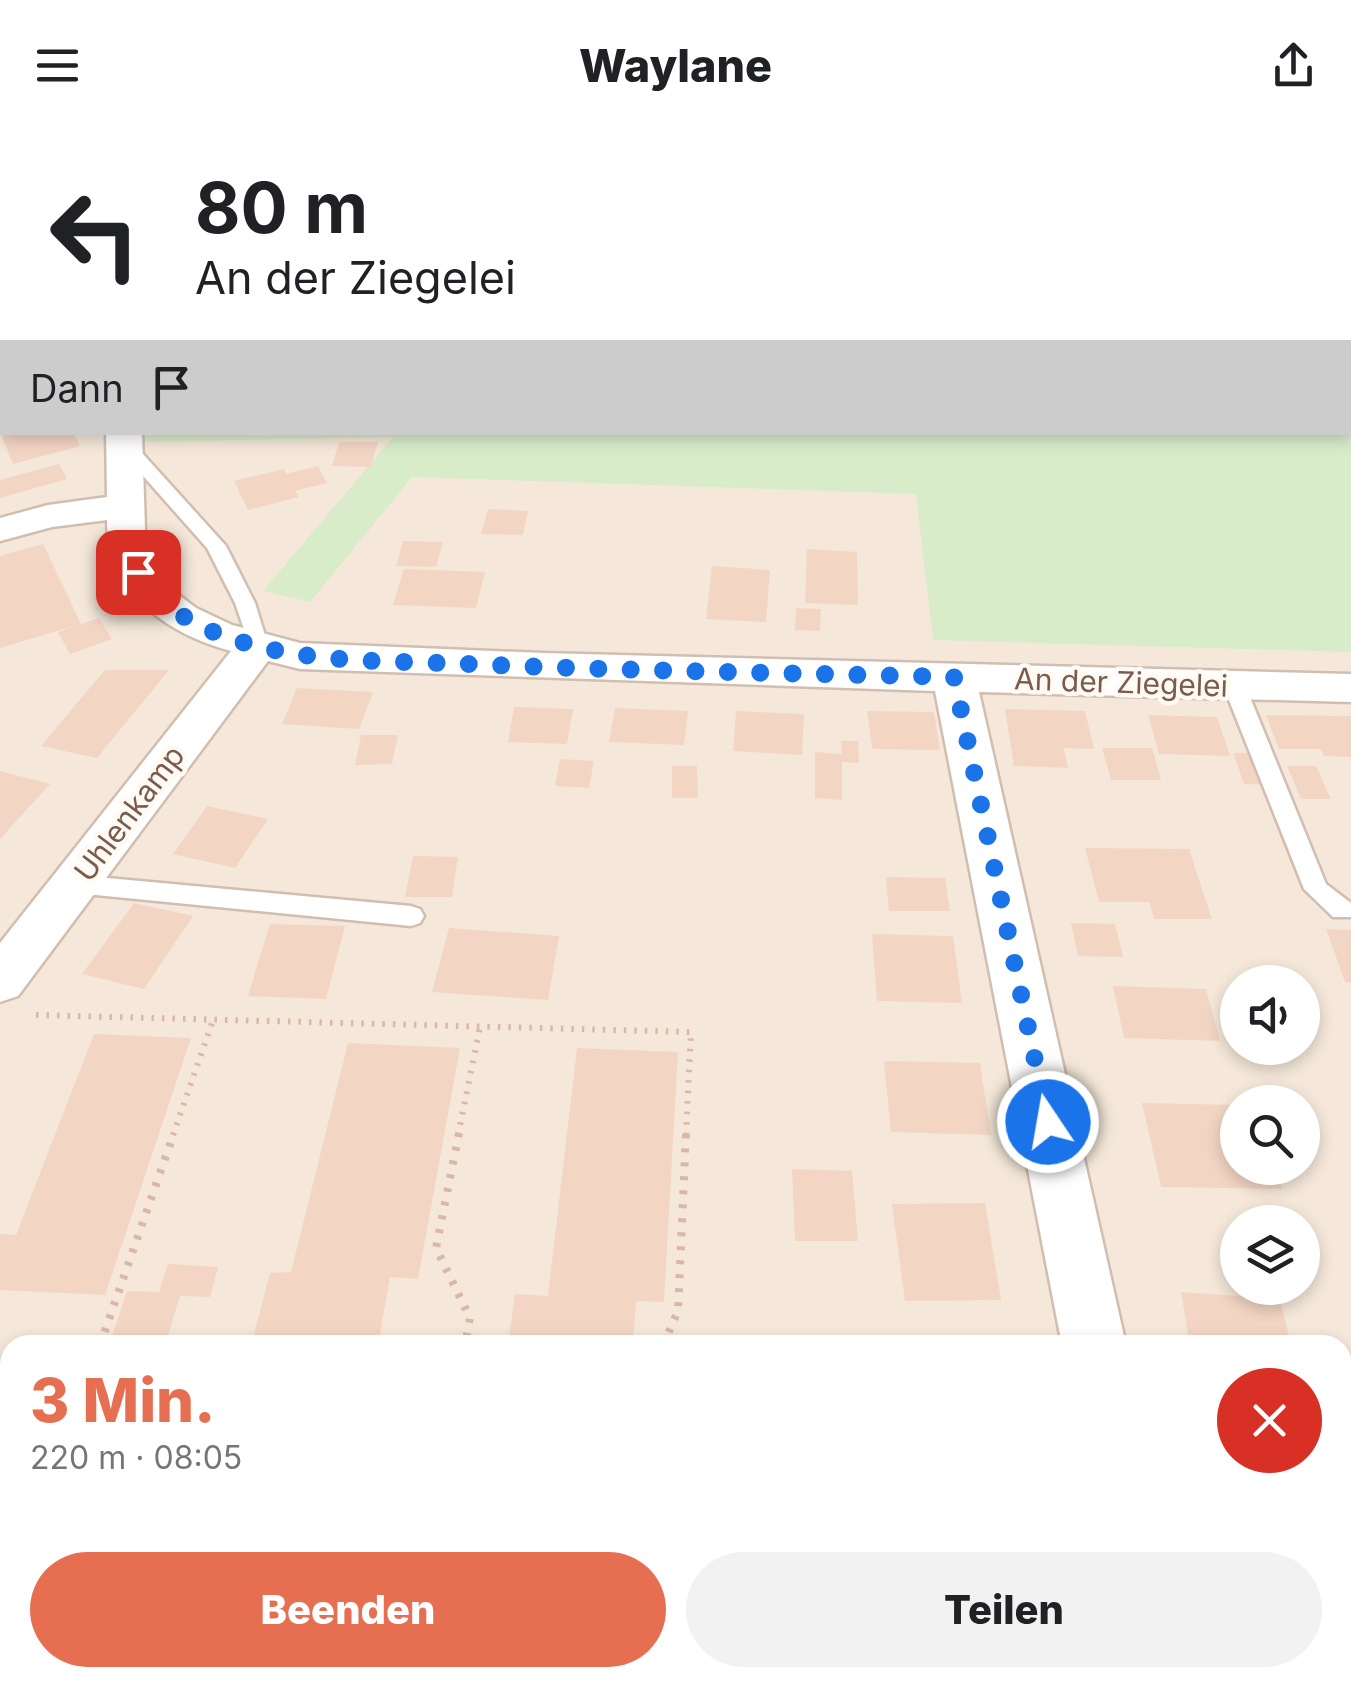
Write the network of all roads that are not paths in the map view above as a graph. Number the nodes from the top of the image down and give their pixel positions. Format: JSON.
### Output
{"nodes":[{"id":1,"x":125,"y":440,"type":"edge"},
{"id":2,"x":126,"y":506,"type":"junction"},
{"id":3,"x":0,"y":530,"type":"edge"},
{"id":4,"x":258,"y":645,"type":"junction"},
{"id":5,"x":954,"y":677,"type":"junction"},
{"id":6,"x":1234,"y":685,"type":"junction"},
{"id":7,"x":1351,"y":688,"type":"edge"},
{"id":8,"x":75,"y":884,"type":"junction"},
{"id":9,"x":1342,"y":910,"type":"dead end"},
{"id":10,"x":412,"y":916,"type":"dead end"},
{"id":11,"x":10,"y":998,"type":"edge"},
{"id":12,"x":1092,"y":1335,"type":"edge"}],
"edges":[{"from":1,"to":2,"type":"street"},
{"from":1,"to":4,"type":"lane"},
{"from":2,"to":3,"type":"street"},
{"from":2,"to":4,"type":"street","name":"An der Ziegelei"},
{"from":4,"to":5,"type":"street","name":"An der Ziegelei"},
{"from":4,"to":8,"type":"street","name":"Uhlenkamp"},
{"from":5,"to":6,"type":"street","name":"An der Ziegelei"},
{"from":5,"to":12,"type":"street"},
{"from":6,"to":7,"type":"street","name":"An der Ziegelei"},
{"from":6,"to":9,"type":"lane"},
{"from":8,"to":10,"type":"lane"},
{"from":8,"to":11,"type":"street","name":"Uhlenkamp"}]}
